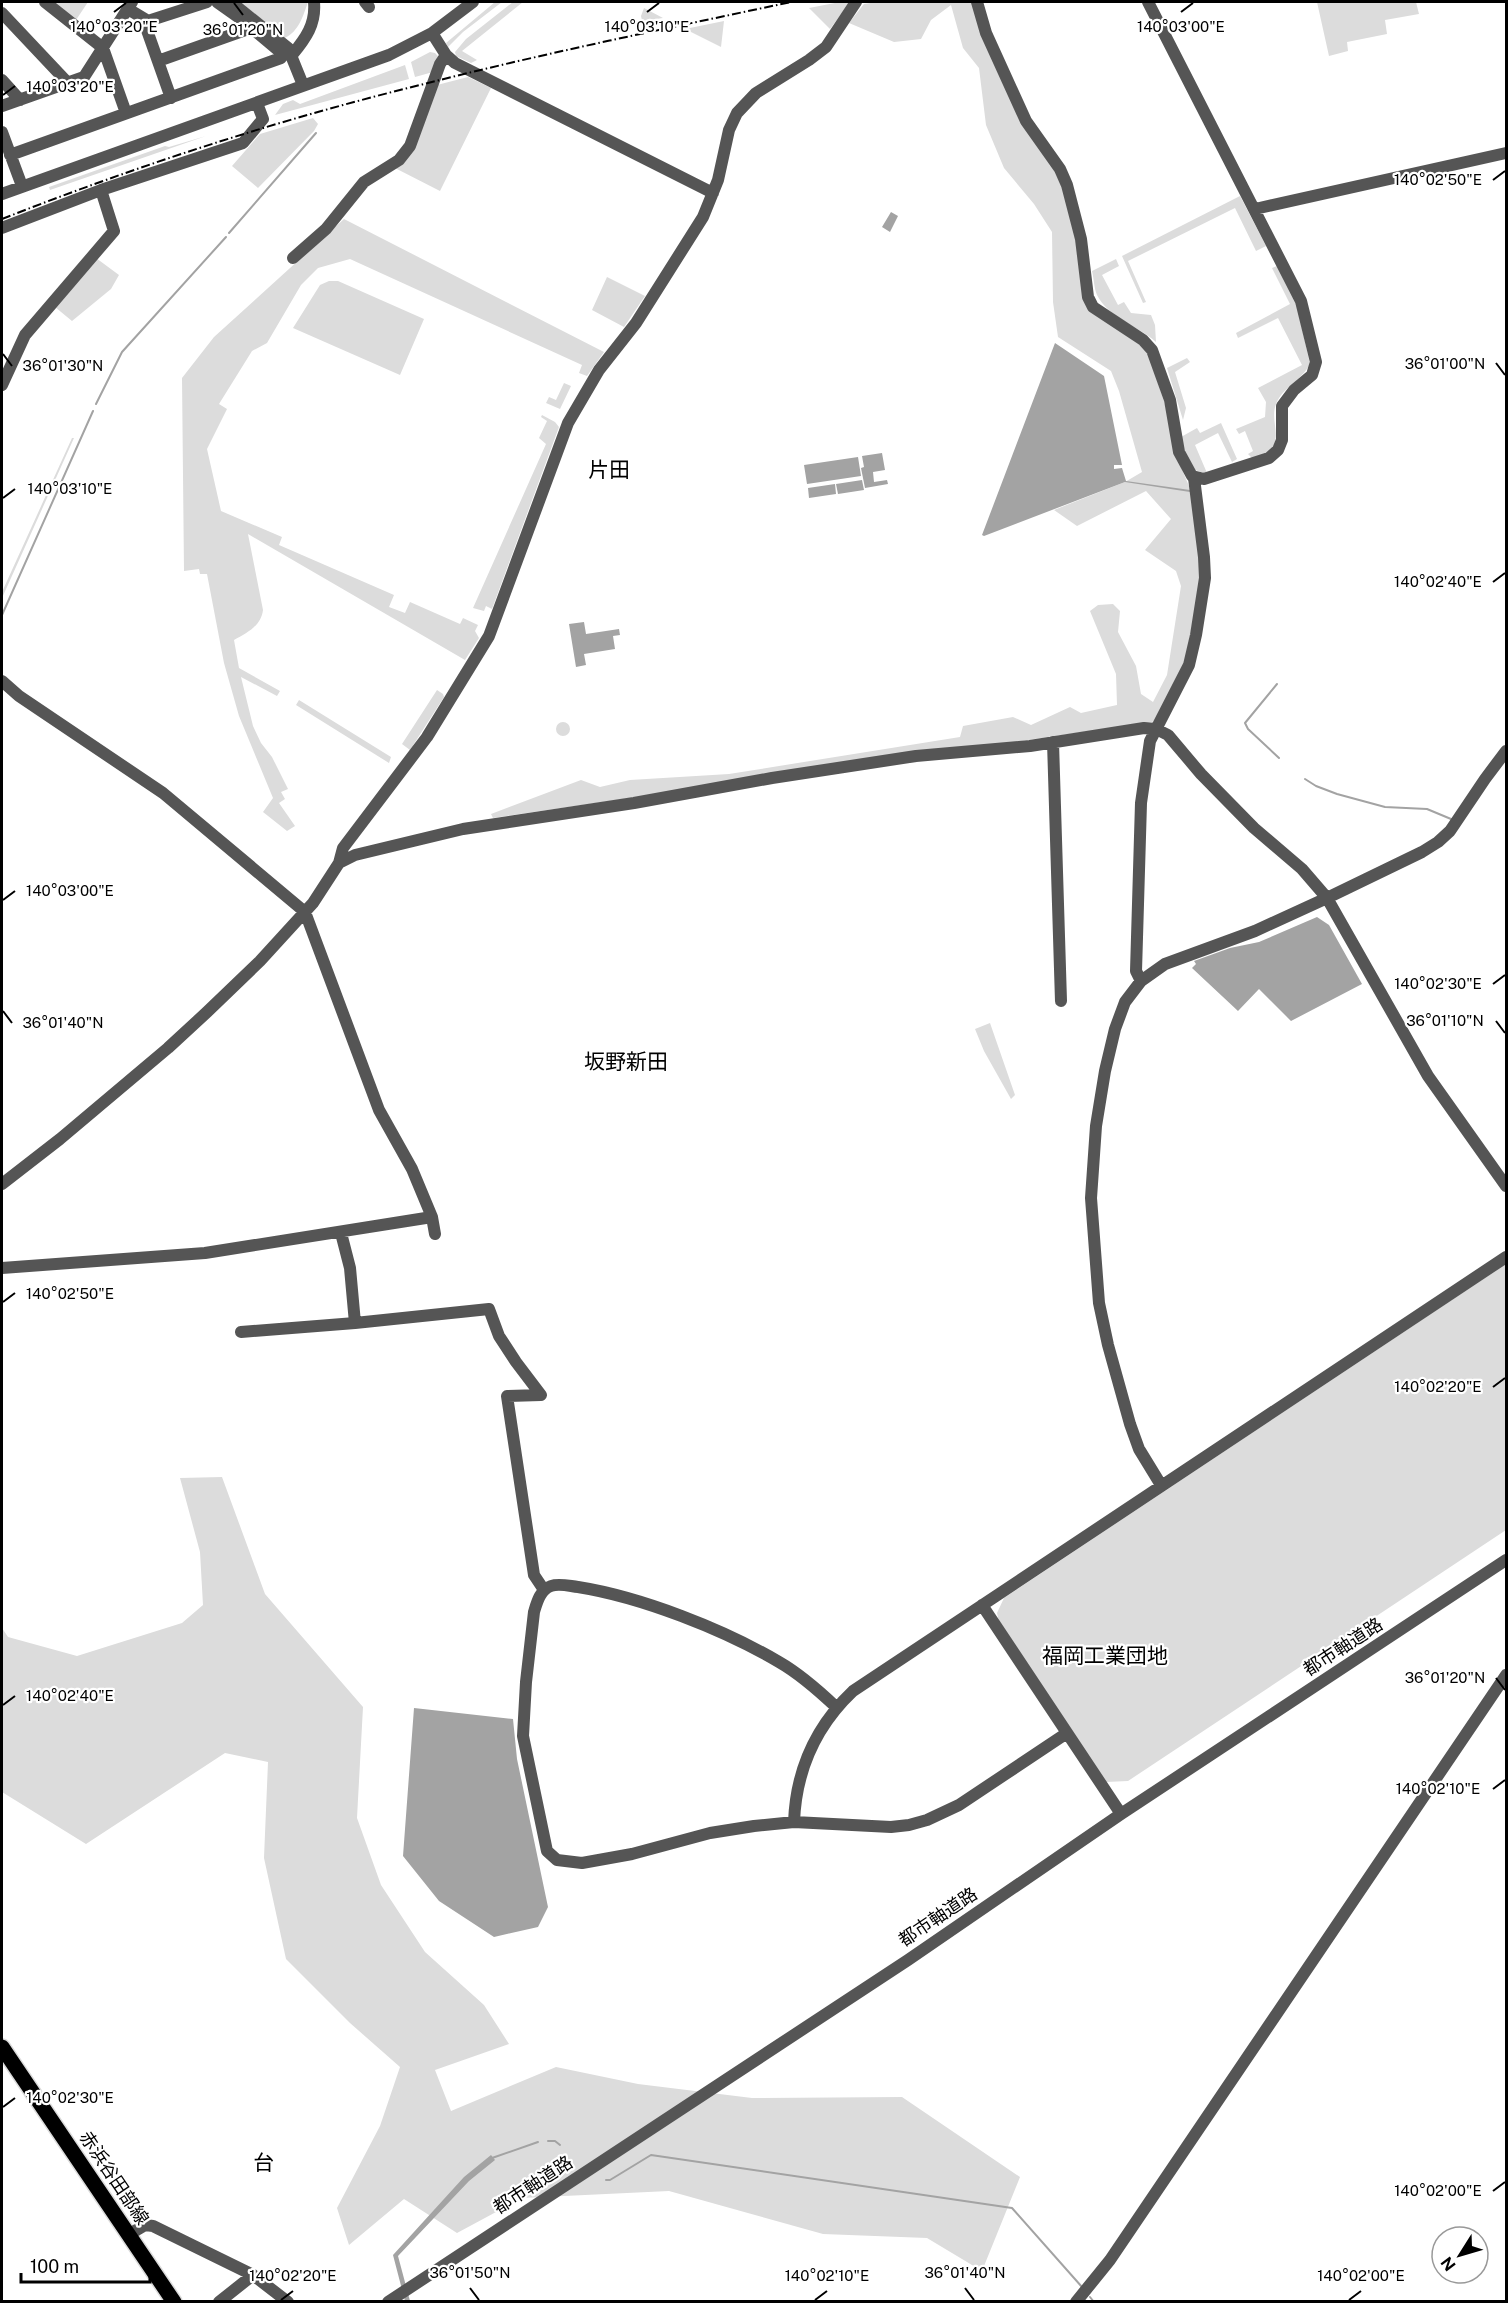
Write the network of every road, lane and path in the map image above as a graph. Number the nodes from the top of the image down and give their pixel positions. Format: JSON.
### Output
{"nodes":[{"id":1,"x":45,"y":2,"type":"edge"},
{"id":2,"x":207,"y":2,"type":"edge"},
{"id":3,"x":217,"y":2,"type":"edge"},
{"id":4,"x":231,"y":2,"type":"edge"},
{"id":5,"x":314,"y":2,"type":"edge"},
{"id":6,"x":473,"y":2,"type":"edge"},
{"id":7,"x":856,"y":2,"type":"edge"},
{"id":8,"x":977,"y":2,"type":"edge"},
{"id":9,"x":1148,"y":2,"type":"edge"},
{"id":10,"x":130,"y":5,"type":"edge"},
{"id":11,"x":2,"y":13,"type":"edge"},
{"id":12,"x":143,"y":19,"type":"junction"},
{"id":13,"x":251,"y":28,"type":"junction"},
{"id":14,"x":432,"y":33,"type":"junction"},
{"id":15,"x":103,"y":48,"type":"junction"},
{"id":16,"x":292,"y":55,"type":"junction"},
{"id":17,"x":446,"y":55,"type":"junction"},
{"id":18,"x":158,"y":61,"type":"junction"},
{"id":19,"x":2,"y":80,"type":"edge"},
{"id":20,"x":68,"y":83,"type":"junction"},
{"id":21,"x":303,"y":85,"type":"junction"},
{"id":22,"x":171,"y":98,"type":"junction"},
{"id":23,"x":20,"y":100,"type":"junction"},
{"id":24,"x":257,"y":103,"type":"junction"},
{"id":25,"x":2,"y":106,"type":"edge"},
{"id":26,"x":126,"y":113,"type":"junction"},
{"id":27,"x":2,"y":132,"type":"edge"},
{"id":28,"x":1506,"y":153,"type":"edge"},
{"id":29,"x":10,"y":155,"type":"junction"},
{"id":30,"x":22,"y":186,"type":"junction"},
{"id":31,"x":100,"y":190,"type":"junction"},
{"id":32,"x":2,"y":194,"type":"edge"},
{"id":33,"x":712,"y":194,"type":"junction"},
{"id":34,"x":1255,"y":209,"type":"junction"},
{"id":35,"x":2,"y":228,"type":"edge"},
{"id":36,"x":293,"y":258,"type":"dead end"},
{"id":37,"x":2,"y":380,"type":"edge"},
{"id":38,"x":1194,"y":478,"type":"junction"},
{"id":39,"x":2,"y":681,"type":"edge"},
{"id":40,"x":1156,"y":729,"type":"junction"},
{"id":41,"x":1053,"y":742,"type":"junction"},
{"id":42,"x":1506,"y":751,"type":"edge"},
{"id":43,"x":339,"y":863,"type":"junction"},
{"id":44,"x":1328,"y":898,"type":"junction"},
{"id":45,"x":305,"y":912,"type":"junction"},
{"id":46,"x":1141,"y":981,"type":"junction"},
{"id":47,"x":1061,"y":1001,"type":"dead end"},
{"id":48,"x":2,"y":1184,"type":"edge"},
{"id":49,"x":1506,"y":1186,"type":"edge"},
{"id":50,"x":432,"y":1217,"type":"junction"},
{"id":51,"x":341,"y":1233,"type":"junction"},
{"id":52,"x":435,"y":1234,"type":"dead end"},
{"id":53,"x":1506,"y":1257,"type":"edge"},
{"id":54,"x":2,"y":1268,"type":"edge"},
{"id":55,"x":355,"y":1323,"type":"junction"},
{"id":56,"x":241,"y":1332,"type":"dead end"},
{"id":57,"x":1161,"y":1485,"type":"junction"},
{"id":58,"x":1506,"y":1560,"type":"edge"},
{"id":59,"x":544,"y":1590,"type":"junction"},
{"id":60,"x":982,"y":1605,"type":"junction"},
{"id":61,"x":1506,"y":1675,"type":"edge"},
{"id":62,"x":836,"y":1707,"type":"junction"},
{"id":63,"x":1067,"y":1733,"type":"junction"},
{"id":64,"x":1121,"y":1814,"type":"junction"},
{"id":65,"x":794,"y":1822,"type":"junction"},
{"id":66,"x":2,"y":2047,"type":"edge"},
{"id":67,"x":128,"y":2235,"type":"junction"},
{"id":68,"x":253,"y":2275,"type":"junction"},
{"id":69,"x":174,"y":2301,"type":"edge"},
{"id":70,"x":219,"y":2301,"type":"edge"},
{"id":71,"x":288,"y":2301,"type":"edge"},
{"id":72,"x":388,"y":2301,"type":"edge"},
{"id":73,"x":1076,"y":2301,"type":"edge"}],
"edges":[{"from":1,"to":15,"type":"street"},
{"from":2,"to":12,"type":"street"},
{"from":3,"to":13,"type":"street"},
{"from":4,"to":16,"type":"street"},
{"from":5,"to":16,"type":"street"},
{"from":6,"to":14,"type":"street"},
{"from":7,"to":33,"type":"street"},
{"from":8,"to":38,"type":"street"},
{"from":9,"to":34,"type":"street"},
{"from":10,"to":12,"type":"street"},
{"from":10,"to":15,"type":"street"},
{"from":11,"to":20,"type":"street"},
{"from":12,"to":18,"type":"street"},
{"from":13,"to":18,"type":"street"},
{"from":13,"to":22,"type":"street"},
{"from":14,"to":17,"type":"street"},
{"from":14,"to":21,"type":"street"},
{"from":15,"to":20,"type":"street"},
{"from":15,"to":26,"type":"street"},
{"from":16,"to":21,"type":"street"},
{"from":17,"to":33,"type":"street"},
{"from":17,"to":36,"type":"street"},
{"from":18,"to":22,"type":"street"},
{"from":19,"to":23,"type":"street"},
{"from":20,"to":23,"type":"street"},
{"from":21,"to":24,"type":"street"},
{"from":22,"to":26,"type":"street"},
{"from":23,"to":25,"type":"street"},
{"from":24,"to":30,"type":"street"},
{"from":24,"to":31,"type":"street"},
{"from":26,"to":29,"type":"street"},
{"from":27,"to":29,"type":"street"},
{"from":28,"to":34,"type":"street"},
{"from":29,"to":30,"type":"street"},
{"from":30,"to":32,"type":"street"},
{"from":31,"to":35,"type":"street"},
{"from":31,"to":37,"type":"street"},
{"from":33,"to":43,"type":"street"},
{"from":34,"to":38,"type":"street"},
{"from":38,"to":40,"type":"street"},
{"from":39,"to":45,"type":"street"},
{"from":40,"to":41,"type":"street"},
{"from":40,"to":44,"type":"street"},
{"from":40,"to":46,"type":"street"},
{"from":41,"to":43,"type":"street"},
{"from":41,"to":47,"type":"street"},
{"from":42,"to":44,"type":"street"},
{"from":43,"to":45,"type":"street"},
{"from":44,"to":46,"type":"street"},
{"from":44,"to":49,"type":"street"},
{"from":45,"to":48,"type":"street"},
{"from":45,"to":50,"type":"street"},
{"from":46,"to":57,"type":"street"},
{"from":50,"to":51,"type":"street"},
{"from":50,"to":52,"type":"street"},
{"from":51,"to":54,"type":"street"},
{"from":51,"to":55,"type":"street"},
{"from":53,"to":57,"type":"street"},
{"from":55,"to":56,"type":"street"},
{"from":55,"to":59,"type":"street"},
{"from":57,"to":60,"type":"street"},
{"from":58,"to":64,"type":"street","name":"都市軸道路"},
{"from":59,"to":62,"type":"street"},
{"from":59,"to":65,"type":"street"},
{"from":60,"to":62,"type":"street"},
{"from":60,"to":63,"type":"street"},
{"from":61,"to":73,"type":"street"},
{"from":62,"to":65,"type":"street"},
{"from":63,"to":64,"type":"street"},
{"from":63,"to":65,"type":"street"},
{"from":64,"to":72,"type":"street","name":"都市軸道路"},
{"from":66,"to":67,"type":"main road","name":"赤浜谷田部線"},
{"from":67,"to":68,"type":"street"},
{"from":67,"to":69,"type":"main road","name":"赤浜谷田部線"},
{"from":68,"to":70,"type":"street"},
{"from":68,"to":71,"type":"street"}]}
